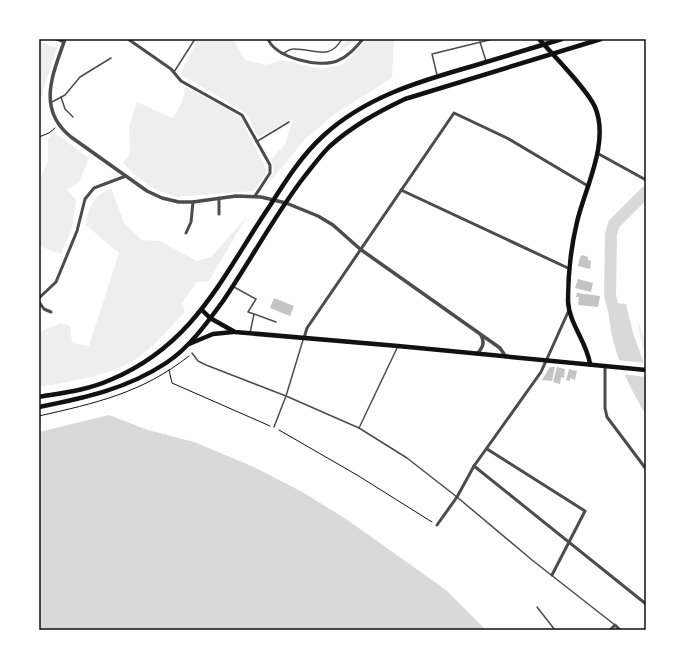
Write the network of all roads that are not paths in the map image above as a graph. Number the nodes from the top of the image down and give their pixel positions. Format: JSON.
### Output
{"nodes":[{"id":1,"x":57,"y":39,"type":"edge"},
{"id":2,"x":128,"y":39,"type":"edge"},
{"id":3,"x":195,"y":39,"type":"edge"},
{"id":4,"x":268,"y":39,"type":"edge"},
{"id":5,"x":342,"y":39,"type":"edge"},
{"id":6,"x":363,"y":39,"type":"edge"},
{"id":7,"x":493,"y":39,"type":"edge"},
{"id":8,"x":539,"y":39,"type":"edge"},
{"id":9,"x":562,"y":39,"type":"edge"},
{"id":10,"x":601,"y":39,"type":"edge"},
{"id":11,"x":64,"y":40,"type":"edge"},
{"id":12,"x":480,"y":42,"type":"junction"},
{"id":13,"x":544,"y":44,"type":"junction"},
{"id":14,"x":282,"y":54,"type":"junction"},
{"id":15,"x":552,"y":54,"type":"junction"},
{"id":16,"x":111,"y":58,"type":"dead end"},
{"id":17,"x":486,"y":62,"type":"junction"},
{"id":18,"x":174,"y":72,"type":"junction"},
{"id":19,"x":438,"y":76,"type":"junction"},
{"id":20,"x":61,"y":97,"type":"junction"},
{"id":21,"x":50,"y":104,"type":"junction"},
{"id":22,"x":73,"y":117,"type":"dead end"},
{"id":23,"x":289,"y":122,"type":"dead end"},
{"id":24,"x":256,"y":142,"type":"junction"},
{"id":25,"x":597,"y":153,"type":"junction"},
{"id":26,"x":126,"y":176,"type":"junction"},
{"id":27,"x":646,"y":180,"type":"edge"},
{"id":28,"x":588,"y":186,"type":"junction"},
{"id":29,"x":401,"y":190,"type":"junction"},
{"id":30,"x":255,"y":196,"type":"junction"},
{"id":31,"x":219,"y":198,"type":"junction"},
{"id":32,"x":274,"y":199,"type":"junction"},
{"id":33,"x":194,"y":202,"type":"junction"},
{"id":34,"x":286,"y":203,"type":"junction"},
{"id":35,"x":219,"y":214,"type":"dead end"},
{"id":36,"x":186,"y":233,"type":"dead end"},
{"id":37,"x":360,"y":249,"type":"junction"},
{"id":38,"x":570,"y":269,"type":"junction"},
{"id":39,"x":233,"y":286,"type":"junction"},
{"id":40,"x":39,"y":298,"type":"edge"},
{"id":41,"x":39,"y":302,"type":"edge"},
{"id":42,"x":202,"y":310,"type":"junction"},
{"id":43,"x":570,"y":310,"type":"junction"},
{"id":44,"x":51,"y":312,"type":"dead end"},
{"id":45,"x":254,"y":314,"type":"junction"},
{"id":46,"x":210,"y":318,"type":"junction"},
{"id":47,"x":276,"y":322,"type":"dead end"},
{"id":48,"x":235,"y":332,"type":"junction"},
{"id":49,"x":250,"y":333,"type":"junction"},
{"id":50,"x":480,"y":333,"type":"junction"},
{"id":51,"x":304,"y":338,"type":"junction"},
{"id":52,"x":188,"y":344,"type":"junction"},
{"id":53,"x":398,"y":346,"type":"junction"},
{"id":54,"x":192,"y":353,"type":"dead end"},
{"id":55,"x":476,"y":355,"type":"junction"},
{"id":56,"x":506,"y":357,"type":"junction"},
{"id":57,"x":546,"y":361,"type":"junction"},
{"id":58,"x":590,"y":364,"type":"junction"},
{"id":59,"x":605,"y":366,"type":"junction"},
{"id":60,"x":646,"y":370,"type":"edge"},
{"id":61,"x":286,"y":396,"type":"junction"},
{"id":62,"x":39,"y":397,"type":"edge"},
{"id":63,"x":39,"y":407,"type":"edge"},
{"id":64,"x":274,"y":427,"type":"road end"},
{"id":65,"x":359,"y":428,"type":"junction"},
{"id":66,"x":487,"y":449,"type":"junction"},
{"id":67,"x":474,"y":466,"type":"junction"},
{"id":68,"x":646,"y":469,"type":"edge"},
{"id":69,"x":457,"y":497,"type":"junction"},
{"id":70,"x":438,"y":525,"type":"road end"},
{"id":71,"x":568,"y":543,"type":"junction"},
{"id":72,"x":552,"y":575,"type":"junction"},
{"id":73,"x":646,"y":604,"type":"edge"},
{"id":74,"x":537,"y":607,"type":"dead end"},
{"id":75,"x":615,"y":625,"type":"junction"},
{"id":76,"x":555,"y":630,"type":"edge"},
{"id":77,"x":610,"y":630,"type":"edge"},
{"id":78,"x":620,"y":630,"type":"edge"}],
"edges":[{"from":1,"to":11,"type":"street"},
{"from":2,"to":18,"type":"street"},
{"from":3,"to":18,"type":"lane"},
{"from":4,"to":14,"type":"street"},
{"from":5,"to":14,"type":"lane"},
{"from":6,"to":14,"type":"street"},
{"from":7,"to":12,"type":"lane"},
{"from":8,"to":13,"type":"main road"},
{"from":9,"to":13,"type":"main road"},
{"from":10,"to":15,"type":"main road"},
{"from":11,"to":21,"type":"street"},
{"from":12,"to":17,"type":"lane"},
{"from":12,"to":19,"type":"lane"},
{"from":13,"to":15,"type":"main road"},
{"from":13,"to":17,"type":"main road"},
{"from":15,"to":25,"type":"main road"},
{"from":15,"to":34,"type":"main road"},
{"from":16,"to":20,"type":"lane"},
{"from":17,"to":19,"type":"main road"},
{"from":18,"to":24,"type":"street"},
{"from":19,"to":32,"type":"main road"},
{"from":20,"to":21,"type":"lane"},
{"from":20,"to":22,"type":"lane"},
{"from":21,"to":26,"type":"street"},
{"from":23,"to":24,"type":"lane"},
{"from":24,"to":30,"type":"street"},
{"from":25,"to":27,"type":"street"},
{"from":25,"to":28,"type":"main road"},
{"from":26,"to":33,"type":"street"},
{"from":26,"to":40,"type":"street"},
{"from":28,"to":29,"type":"street"},
{"from":28,"to":38,"type":"main road"},
{"from":29,"to":37,"type":"street"},
{"from":29,"to":38,"type":"street"},
{"from":30,"to":31,"type":"street"},
{"from":30,"to":32,"type":"street"},
{"from":31,"to":33,"type":"street"},
{"from":31,"to":35,"type":"street"},
{"from":32,"to":34,"type":"street"},
{"from":32,"to":42,"type":"main road"},
{"from":33,"to":36,"type":"street"},
{"from":34,"to":37,"type":"street"},
{"from":34,"to":39,"type":"main road"},
{"from":37,"to":50,"type":"street"},
{"from":37,"to":51,"type":"street"},
{"from":38,"to":43,"type":"main road"},
{"from":39,"to":45,"type":"lane"},
{"from":39,"to":46,"type":"main road"},
{"from":41,"to":44,"type":"street"},
{"from":42,"to":46,"type":"main road"},
{"from":42,"to":62,"type":"main road"},
{"from":43,"to":57,"type":"street"},
{"from":43,"to":58,"type":"main road"},
{"from":45,"to":47,"type":"lane"},
{"from":45,"to":49,"type":"lane"},
{"from":46,"to":48,"type":"main road"},
{"from":46,"to":52,"type":"main road"},
{"from":48,"to":49,"type":"main road"},
{"from":48,"to":52,"type":"main road"},
{"from":49,"to":51,"type":"main road"},
{"from":50,"to":55,"type":"street"},
{"from":50,"to":56,"type":"street"},
{"from":51,"to":53,"type":"main road"},
{"from":51,"to":61,"type":"lane"},
{"from":52,"to":63,"type":"main road"},
{"from":53,"to":55,"type":"main road"},
{"from":53,"to":65,"type":"lane"},
{"from":54,"to":61,"type":"lane"},
{"from":55,"to":56,"type":"main road"},
{"from":56,"to":57,"type":"main road"},
{"from":57,"to":58,"type":"main road"},
{"from":57,"to":66,"type":"street"},
{"from":58,"to":59,"type":"main road"},
{"from":59,"to":60,"type":"main road"},
{"from":59,"to":68,"type":"street"},
{"from":61,"to":64,"type":"lane"},
{"from":61,"to":65,"type":"lane"},
{"from":65,"to":69,"type":"lane"},
{"from":66,"to":67,"type":"street"},
{"from":66,"to":71,"type":"street"},
{"from":67,"to":69,"type":"street"},
{"from":67,"to":71,"type":"street"},
{"from":69,"to":70,"type":"street"},
{"from":69,"to":72,"type":"lane"},
{"from":71,"to":72,"type":"street"},
{"from":71,"to":73,"type":"street"},
{"from":72,"to":75,"type":"lane"},
{"from":74,"to":76,"type":"lane"},
{"from":75,"to":77,"type":"street"},
{"from":75,"to":78,"type":"street"}]}
